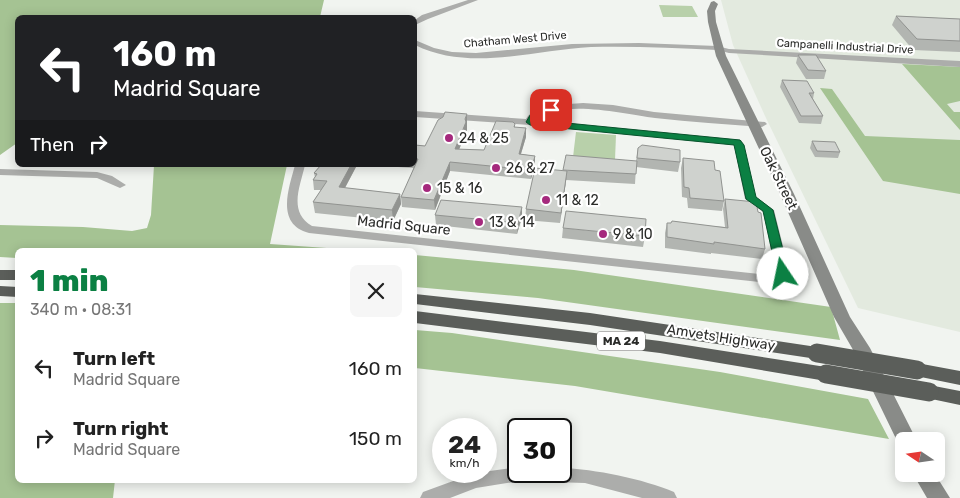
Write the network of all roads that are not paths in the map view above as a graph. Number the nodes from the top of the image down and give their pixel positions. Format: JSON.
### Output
{"nodes":[{"id":1,"x":475,"y":0,"type":"edge"},
{"id":2,"x":714,"y":2,"type":"edge"},
{"id":3,"x":417,"y":22,"type":"edge"},
{"id":4,"x":417,"y":43,"type":"edge"},
{"id":5,"x":722,"y":52,"type":"junction"},
{"id":6,"x":960,"y":64,"type":"edge"},
{"id":7,"x":417,"y":114,"type":"edge"},
{"id":8,"x":756,"y":121,"type":"junction"},
{"id":9,"x":530,"y":122,"type":"junction"},
{"id":10,"x":300,"y":167,"type":"edge"},
{"id":11,"x":0,"y":172,"type":"edge"},
{"id":12,"x":120,"y":185,"type":"dead end"},
{"id":13,"x":0,"y":275,"type":"edge"},
{"id":14,"x":15,"y":276,"type":"edge"},
{"id":15,"x":0,"y":291,"type":"edge"},
{"id":16,"x":15,"y":292,"type":"edge"},
{"id":17,"x":417,"y":300,"type":"edge"},
{"id":18,"x":417,"y":317,"type":"edge"},
{"id":19,"x":960,"y":378,"type":"edge"},
{"id":20,"x":960,"y":398,"type":"edge"},
{"id":21,"x":903,"y":432,"type":"edge"},
{"id":22,"x":929,"y":482,"type":"edge"},
{"id":23,"x":429,"y":498,"type":"edge"},
{"id":24,"x":668,"y":498,"type":"edge"},
{"id":25,"x":938,"y":498,"type":"edge"}],
"edges":[{"from":1,"to":3,"type":"street"},
{"from":2,"to":5,"type":"main road","name":"Oak Street"},
{"from":4,"to":5,"type":"street","name":"Chatham West Drive"},
{"from":5,"to":6,"type":"street","name":"Campanelli Industrial Drive"},
{"from":5,"to":8,"type":"main road","name":"Oak Street"},
{"from":7,"to":9,"type":"street","name":"Madrid Square"},
{"from":8,"to":9,"type":"street"},
{"from":8,"to":21,"type":"main road","name":"Oak Street"},
{"from":9,"to":10,"type":"street","name":"Madrid Square"},
{"from":11,"to":12,"type":"street"},
{"from":13,"to":14,"type":"highway"},
{"from":15,"to":16,"type":"highway"},
{"from":17,"to":19,"type":"highway","name":"Amvets Highway","number":"MA 24","bridge":true},
{"from":18,"to":20,"type":"highway","name":"Amvets Highway","number":"MA 24","bridge":true},
{"from":22,"to":25,"type":"main road"},
{"from":23,"to":24,"type":"street"}]}
